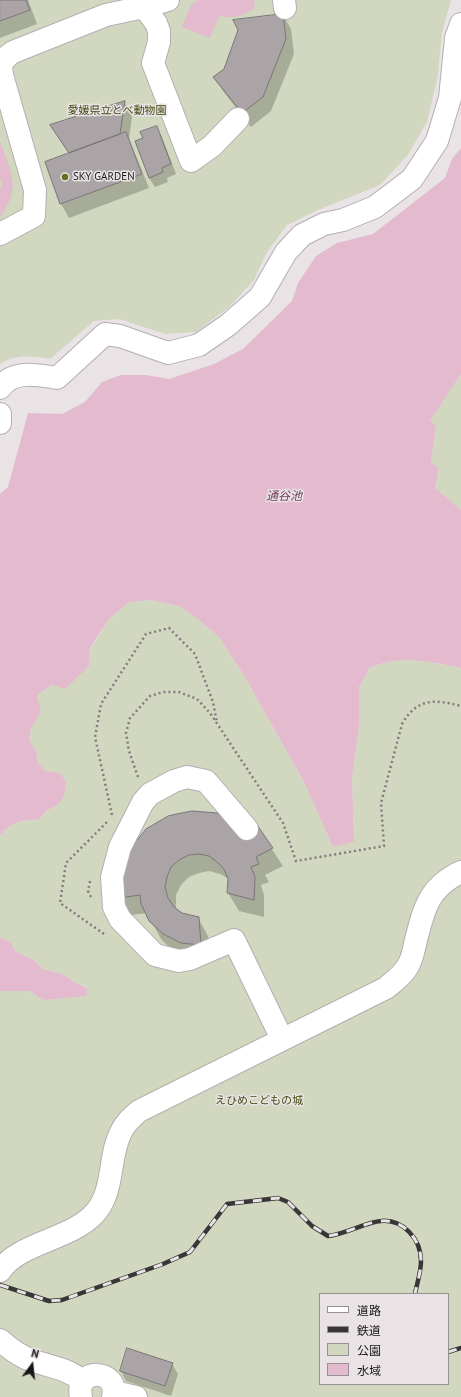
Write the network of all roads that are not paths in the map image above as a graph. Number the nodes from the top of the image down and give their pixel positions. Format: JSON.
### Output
{"nodes":[{"id":1,"x":168,"y":0,"type":"edge"},
{"id":2,"x":141,"y":4,"type":"edge"},
{"id":3,"x":461,"y":24,"type":"edge"},
{"id":4,"x":0,"y":66,"type":"edge"},
{"id":5,"x":238,"y":120,"type":"dead end"},
{"id":6,"x":0,"y":234,"type":"edge"},
{"id":7,"x":0,"y":388,"type":"edge"},
{"id":8,"x":0,"y":414,"type":"edge"},
{"id":9,"x":0,"y":423,"type":"edge"},
{"id":10,"x":247,"y":829,"type":"dead end"},
{"id":11,"x":461,"y":872,"type":"edge"},
{"id":12,"x":282,"y":1039,"type":"junction"},
{"id":13,"x":0,"y":1271,"type":"edge"},
{"id":14,"x":0,"y":1340,"type":"edge"},
{"id":15,"x":82,"y":1389,"type":"edge"},
{"id":16,"x":114,"y":1395,"type":"edge"},
{"id":17,"x":136,"y":1397,"type":"edge"}],
"edges":[{"from":1,"to":2,"type":"lane"},
{"from":2,"to":4,"type":"lane"},
{"from":2,"to":5,"type":"lane"},
{"from":3,"to":7,"type":"lane"},
{"from":4,"to":6,"type":"lane"},
{"from":8,"to":9,"type":"lane"},
{"from":10,"to":12,"type":"lane"},
{"from":11,"to":12,"type":"lane"},
{"from":12,"to":13,"type":"lane"},
{"from":14,"to":15,"type":"lane"},
{"from":15,"to":16,"type":"lane"},
{"from":16,"to":17,"type":"lane"}]}
